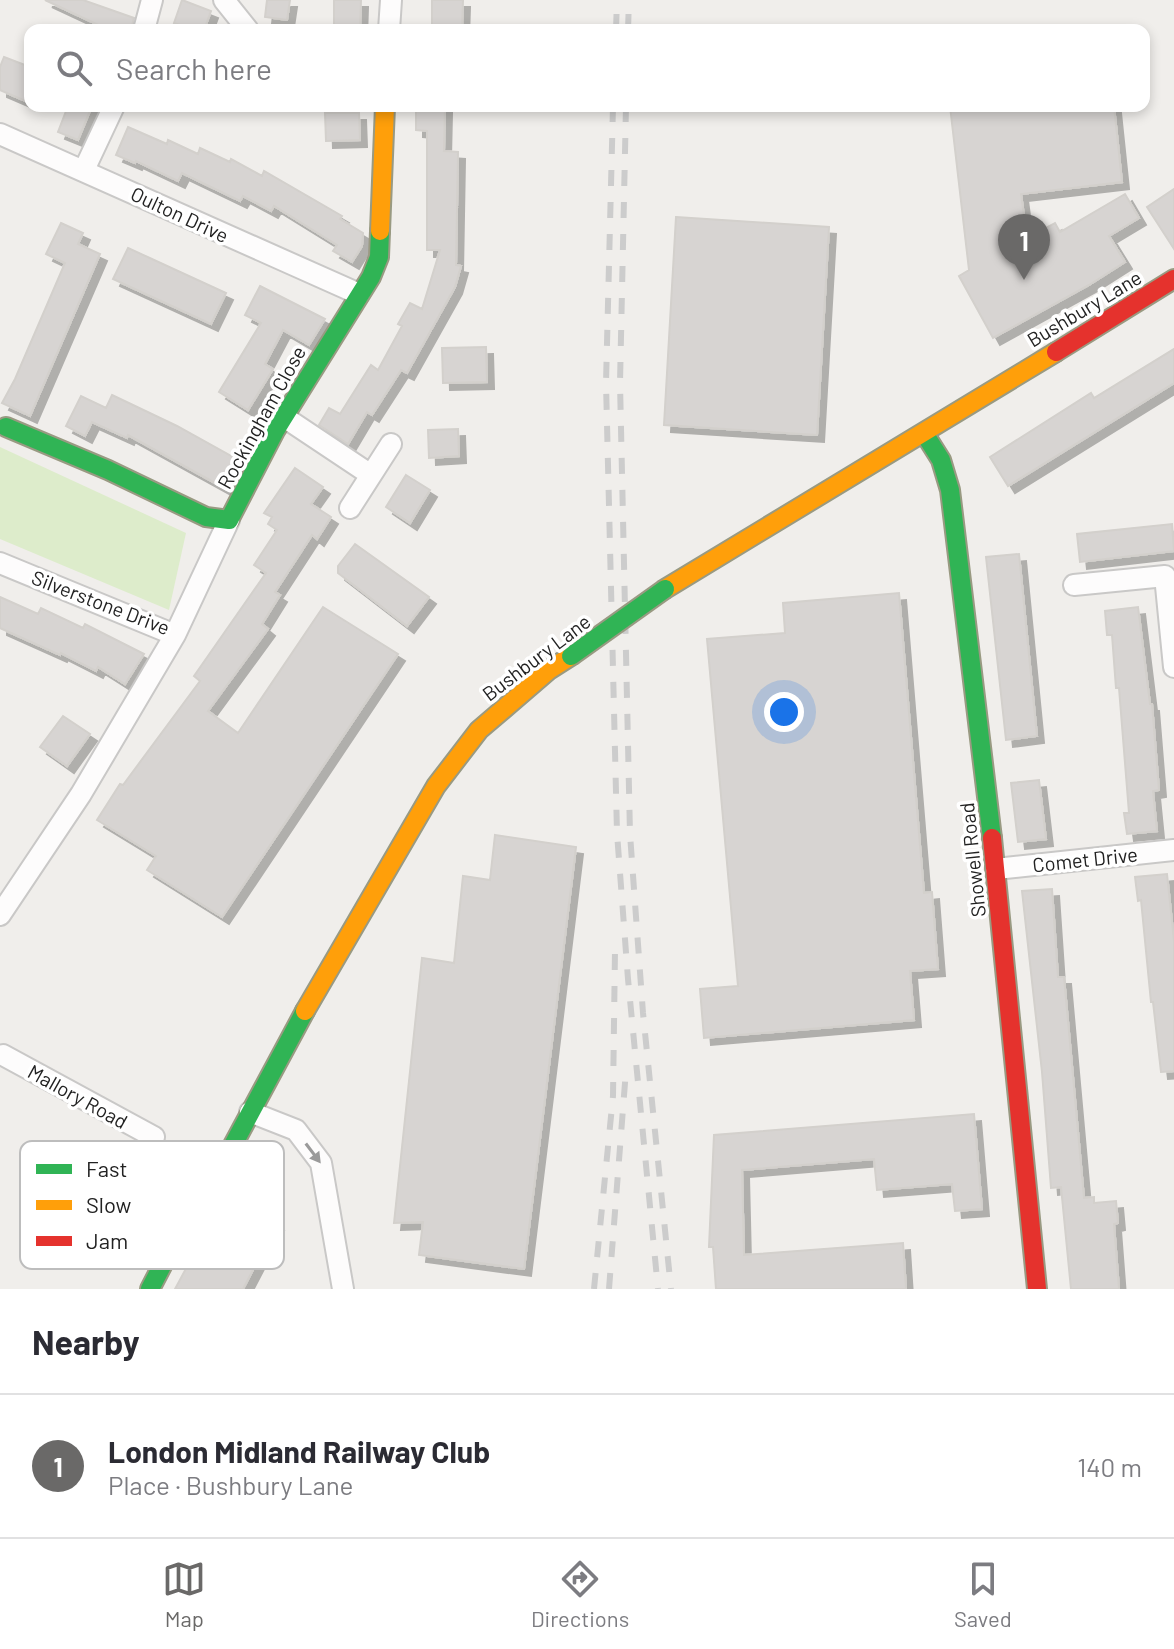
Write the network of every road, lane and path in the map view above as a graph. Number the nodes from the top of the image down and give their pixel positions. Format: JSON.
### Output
{"nodes":[{"id":1,"x":152,"y":0,"type":"edge"},
{"id":2,"x":224,"y":0,"type":"edge"},
{"id":3,"x":391,"y":0,"type":"edge"},
{"id":4,"x":146,"y":24,"type":"edge"},
{"id":5,"x":243,"y":24,"type":"edge"},
{"id":6,"x":389,"y":24,"type":"edge"},
{"id":7,"x":111,"y":112,"type":"edge"},
{"id":8,"x":385,"y":112,"type":"edge"},
{"id":9,"x":0,"y":134,"type":"edge"},
{"id":10,"x":84,"y":170,"type":"junction"},
{"id":11,"x":1174,"y":279,"type":"edge"},
{"id":12,"x":359,"y":294,"type":"junction"},
{"id":13,"x":284,"y":417,"type":"junction"},
{"id":14,"x":6,"y":427,"type":"dead end"},
{"id":15,"x":924,"y":433,"type":"junction"},
{"id":16,"x":391,"y":444,"type":"dead end"},
{"id":17,"x":371,"y":475,"type":"junction"},
{"id":18,"x":350,"y":508,"type":"dead end"},
{"id":19,"x":229,"y":520,"type":"junction"},
{"id":20,"x":0,"y":563,"type":"edge"},
{"id":21,"x":1169,"y":576,"type":"edge"},
{"id":22,"x":1074,"y":585,"type":"dead end"},
{"id":23,"x":175,"y":635,"type":"junction"},
{"id":24,"x":1174,"y":667,"type":"edge"},
{"id":25,"x":1174,"y":850,"type":"edge"},
{"id":26,"x":996,"y":869,"type":"junction"},
{"id":27,"x":0,"y":915,"type":"edge"},
{"id":28,"x":1,"y":1056,"type":"edge"},
{"id":29,"x":250,"y":1112,"type":"junction"},
{"id":30,"x":154,"y":1137,"type":"dead end"},
{"id":31,"x":235,"y":1141,"type":"edge"},
{"id":32,"x":160,"y":1269,"type":"edge"},
{"id":33,"x":150,"y":1289,"type":"edge"},
{"id":34,"x":343,"y":1289,"type":"edge"},
{"id":35,"x":1037,"y":1289,"type":"edge"}],
"edges":[{"from":1,"to":4,"type":"street"},
{"from":2,"to":5,"type":"street"},
{"from":3,"to":6,"type":"street"},
{"from":7,"to":10,"type":"street"},
{"from":8,"to":12,"type":"street","name":"Rockingham Close"},
{"from":9,"to":10,"type":"street","name":"Oulton Drive"},
{"from":10,"to":12,"type":"street","name":"Oulton Drive"},
{"from":11,"to":15,"type":"street","name":"Bushbury Lane"},
{"from":12,"to":13,"type":"street","name":"Rockingham Close"},
{"from":13,"to":17,"type":"street"},
{"from":13,"to":19,"type":"street","name":"Rockingham Close"},
{"from":14,"to":19,"type":"street","name":"Rockingham Close"},
{"from":15,"to":26,"type":"street","name":"Showell Road"},
{"from":15,"to":29,"type":"street","name":"Bushbury Lane","bridge":true},
{"from":16,"to":17,"type":"street"},
{"from":17,"to":18,"type":"street"},
{"from":19,"to":23,"type":"street","name":"Silverstone Drive"},
{"from":20,"to":23,"type":"street","name":"Silverstone Drive"},
{"from":21,"to":22,"type":"street"},
{"from":21,"to":24,"type":"street"},
{"from":23,"to":27,"type":"street"},
{"from":25,"to":26,"type":"street","name":"Comet Drive"},
{"from":26,"to":35,"type":"street","name":"Showell Road"},
{"from":28,"to":30,"type":"street","name":"Mallory Road"},
{"from":29,"to":31,"type":"street","name":"Bushbury Lane"},
{"from":29,"to":34,"type":"street","one_way":true},
{"from":32,"to":33,"type":"street","name":"Bushbury Lane"}]}
